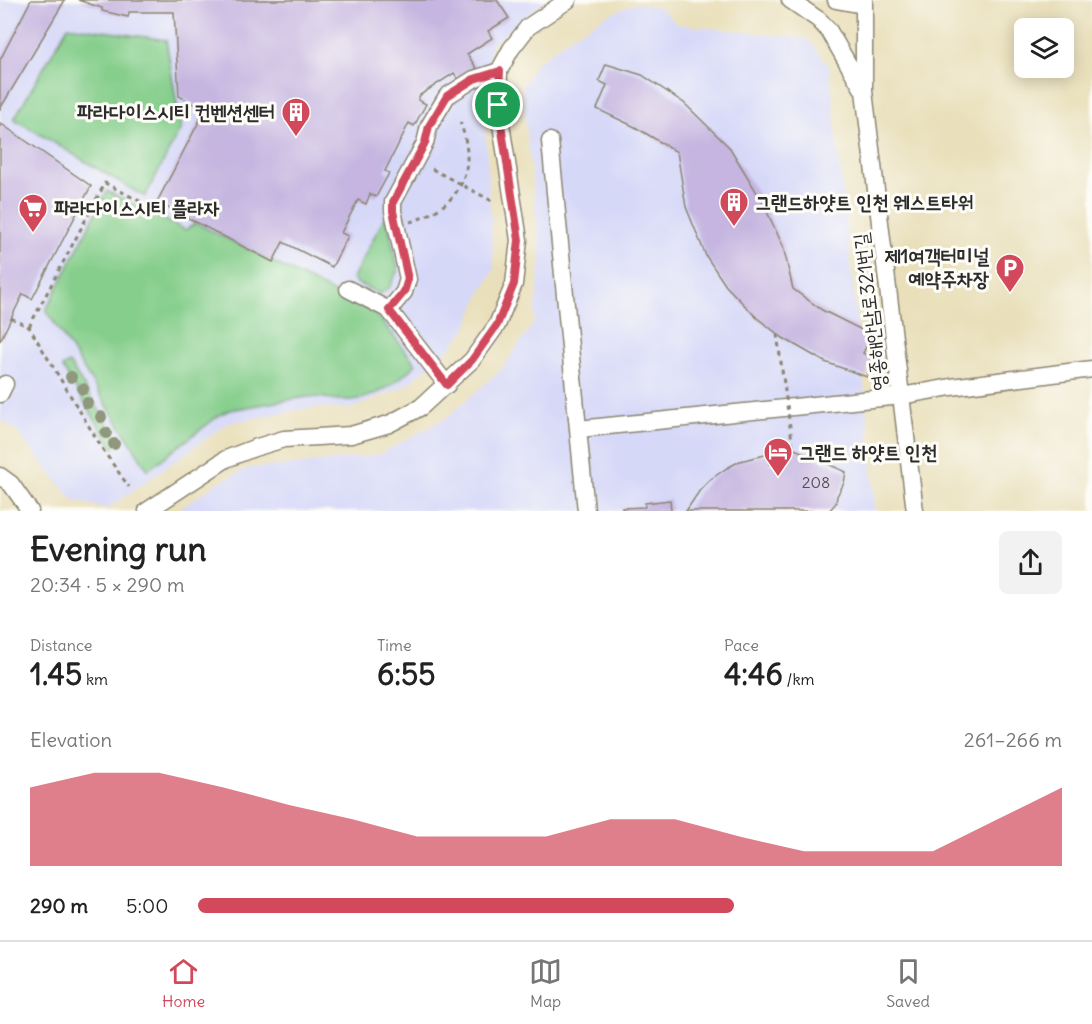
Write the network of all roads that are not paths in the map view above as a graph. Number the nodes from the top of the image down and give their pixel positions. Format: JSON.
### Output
{"nodes":[{"id":1,"x":568,"y":0,"type":"edge"},
{"id":2,"x":790,"y":0,"type":"edge"},
{"id":3,"x":836,"y":0,"type":"edge"},
{"id":4,"x":863,"y":2,"type":"edge"},
{"id":5,"x":500,"y":71,"type":"junction"},
{"id":6,"x":864,"y":91,"type":"junction"},
{"id":7,"x":550,"y":141,"type":"dead end"},
{"id":8,"x":348,"y":289,"type":"dead end"},
{"id":9,"x":389,"y":310,"type":"junction"},
{"id":10,"x":1092,"y":369,"type":"edge"},
{"id":11,"x":447,"y":385,"type":"junction"},
{"id":12,"x":901,"y":396,"type":"junction"},
{"id":13,"x":579,"y":429,"type":"junction"},
{"id":14,"x":0,"y":476,"type":"edge"},
{"id":15,"x":30,"y":511,"type":"edge"},
{"id":16,"x":147,"y":511,"type":"edge"},
{"id":17,"x":586,"y":511,"type":"edge"},
{"id":18,"x":915,"y":511,"type":"edge"}],
"edges":[{"from":1,"to":5,"type":"street"},
{"from":2,"to":6,"type":"street"},
{"from":3,"to":4,"type":"street"},
{"from":4,"to":6,"type":"street","name":"영종해안남로321번길"},
{"from":5,"to":9,"type":"street"},
{"from":5,"to":11,"type":"street"},
{"from":6,"to":12,"type":"street","name":"영종해안남로321번길"},
{"from":7,"to":13,"type":"street"},
{"from":8,"to":9,"type":"street"},
{"from":9,"to":11,"type":"street"},
{"from":10,"to":12,"type":"street"},
{"from":11,"to":16,"type":"street"},
{"from":12,"to":13,"type":"street"},
{"from":12,"to":18,"type":"street","name":"영종해안남로321번길"},
{"from":13,"to":17,"type":"street"},
{"from":14,"to":15,"type":"street"}]}
